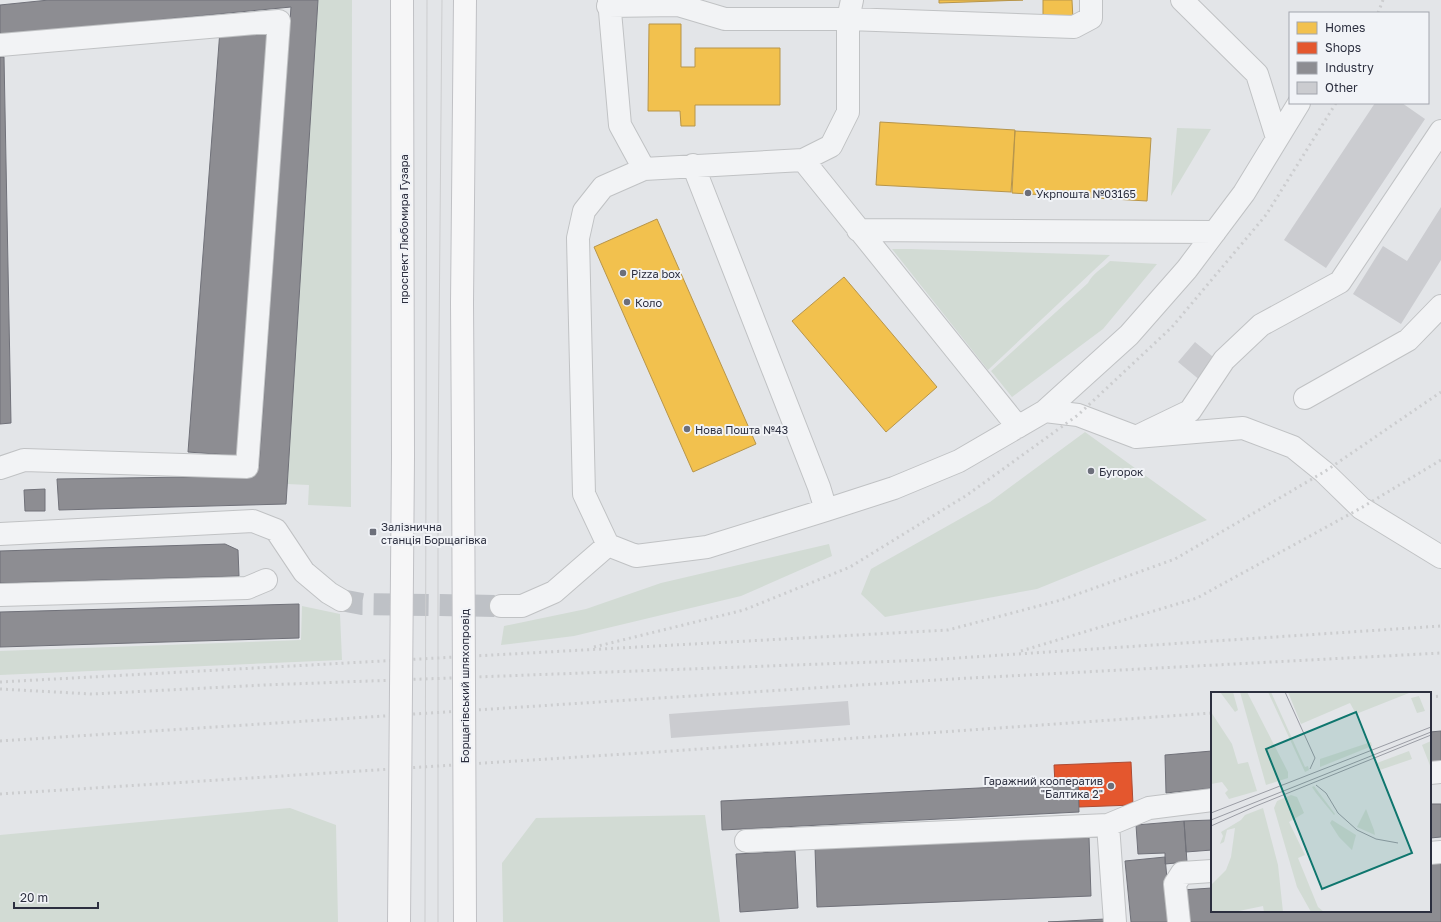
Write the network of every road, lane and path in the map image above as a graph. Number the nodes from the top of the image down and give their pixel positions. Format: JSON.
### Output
{"nodes":[{"id":1,"x":402,"y":0,"type":"edge"},
{"id":2,"x":465,"y":0,"type":"edge"},
{"id":3,"x":1091,"y":0,"type":"edge"},
{"id":4,"x":1182,"y":0,"type":"edge"},
{"id":5,"x":609,"y":3,"type":"edge"},
{"id":6,"x":850,"y":9,"type":"edge"},
{"id":7,"x":0,"y":45,"type":"edge"},
{"id":8,"x":1298,"y":104,"type":"edge"},
{"id":9,"x":1441,"y":131,"type":"edge"},
{"id":10,"x":1277,"y":138,"type":"junction"},
{"id":11,"x":803,"y":160,"type":"junction"},
{"id":12,"x":693,"y":165,"type":"junction"},
{"id":13,"x":644,"y":169,"type":"junction"},
{"id":14,"x":858,"y":230,"type":"junction"},
{"id":15,"x":1215,"y":232,"type":"junction"},
{"id":16,"x":1441,"y":306,"type":"edge"},
{"id":17,"x":1305,"y":398,"type":"dead end"},
{"id":18,"x":1045,"y":411,"type":"junction"},
{"id":19,"x":1018,"y":427,"type":"junction"},
{"id":20,"x":1136,"y":437,"type":"junction"},
{"id":21,"x":0,"y":468,"type":"edge"},
{"id":22,"x":826,"y":510,"type":"junction"},
{"id":23,"x":0,"y":534,"type":"edge"},
{"id":24,"x":608,"y":545,"type":"junction"},
{"id":25,"x":1440,"y":556,"type":"edge"},
{"id":26,"x":266,"y":580,"type":"dead end"},
{"id":27,"x":0,"y":595,"type":"edge"},
{"id":28,"x":341,"y":600,"type":"tunnel mouth"},
{"id":29,"x":501,"y":606,"type":"tunnel mouth"},
{"id":30,"x":1441,"y":772,"type":"edge"},
{"id":31,"x":1431,"y":773,"type":"edge"},
{"id":32,"x":1211,"y":800,"type":"edge"},
{"id":33,"x":1108,"y":825,"type":"junction"},
{"id":34,"x":746,"y":842,"type":"dead end"},
{"id":35,"x":1441,"y":852,"type":"edge"},
{"id":36,"x":1431,"y":853,"type":"edge"},
{"id":37,"x":1211,"y":871,"type":"edge"},
{"id":38,"x":399,"y":922,"type":"edge"},
{"id":39,"x":465,"y":922,"type":"edge"},
{"id":40,"x":1115,"y":922,"type":"edge"},
{"id":41,"x":1179,"y":922,"type":"edge"}],
"edges":[{"from":1,"to":38,"type":"main road","name":"проспект Любомира Гузара","bridge":true},
{"from":2,"to":39,"type":"main road","name":"Борщагівський шляхопровід","bridge":true},
{"from":3,"to":6,"type":"street"},
{"from":4,"to":10,"type":"street"},
{"from":5,"to":6,"type":"street"},
{"from":5,"to":13,"type":"street"},
{"from":6,"to":11,"type":"street"},
{"from":7,"to":21,"type":"street"},
{"from":8,"to":10,"type":"street"},
{"from":9,"to":20,"type":"street"},
{"from":10,"to":15,"type":"street"},
{"from":11,"to":12,"type":"street"},
{"from":11,"to":14,"type":"street"},
{"from":12,"to":13,"type":"street"},
{"from":12,"to":22,"type":"street"},
{"from":13,"to":24,"type":"street"},
{"from":14,"to":15,"type":"street"},
{"from":14,"to":19,"type":"street"},
{"from":15,"to":18,"type":"street"},
{"from":16,"to":17,"type":"street"},
{"from":18,"to":19,"type":"street"},
{"from":18,"to":20,"type":"street"},
{"from":19,"to":22,"type":"street"},
{"from":20,"to":25,"type":"street"},
{"from":22,"to":24,"type":"street"},
{"from":23,"to":28,"type":"street"},
{"from":24,"to":29,"type":"street"},
{"from":26,"to":27,"type":"street"},
{"from":30,"to":31,"type":"street"},
{"from":32,"to":33,"type":"street"},
{"from":33,"to":34,"type":"street"},
{"from":33,"to":40,"type":"street"},
{"from":35,"to":36,"type":"street"},
{"from":37,"to":41,"type":"street"}]}
